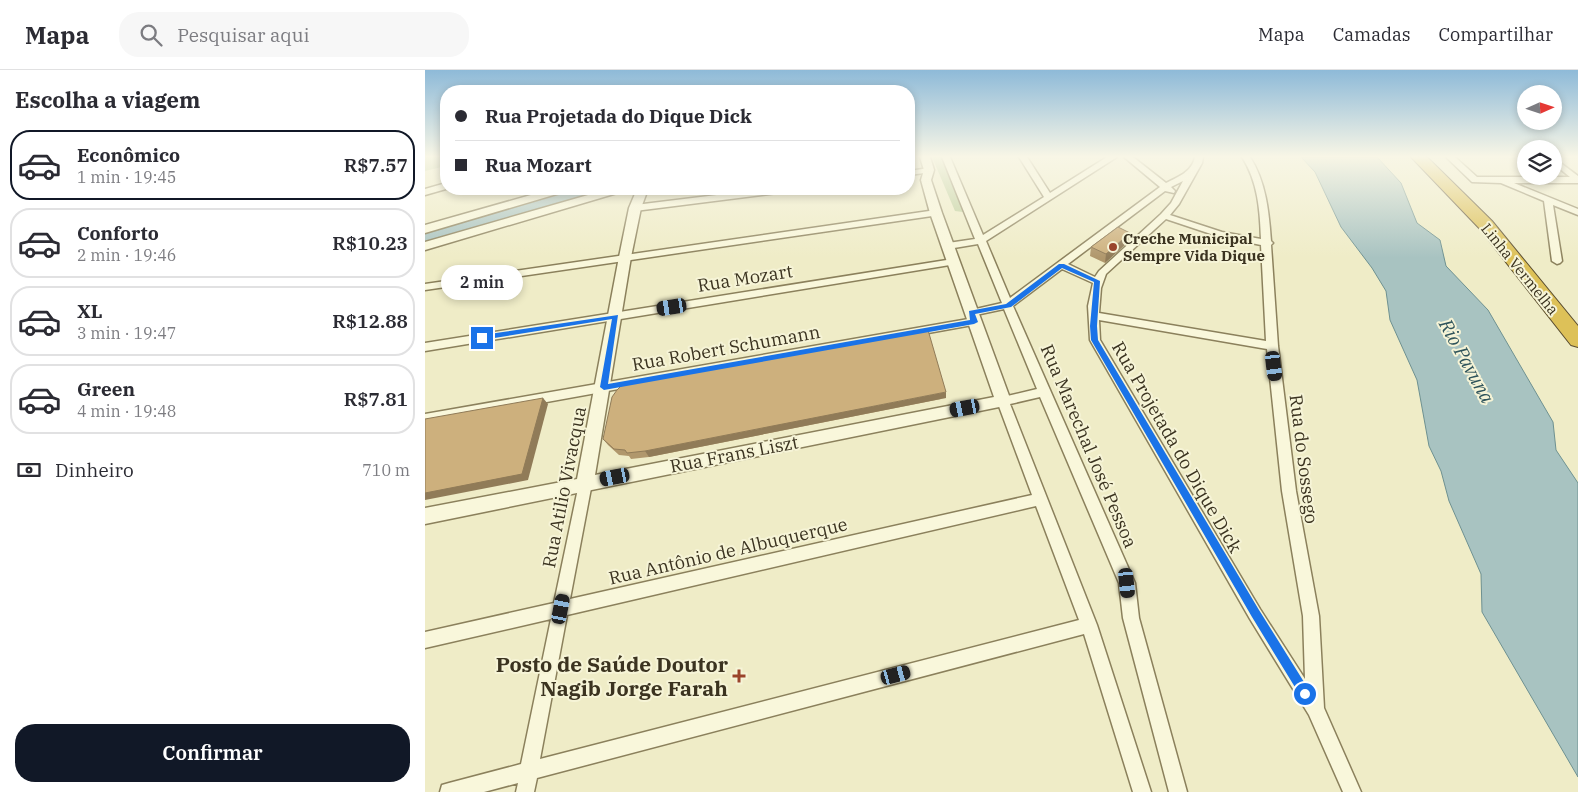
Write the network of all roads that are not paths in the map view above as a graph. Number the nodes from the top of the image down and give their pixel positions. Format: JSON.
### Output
{"nodes":[{"id":1,"x":929,"y":191,"type":"edge"},
{"id":2,"x":960,"y":191,"type":"edge"},
{"id":3,"x":1044,"y":191,"type":"edge"},
{"id":4,"x":1058,"y":191,"type":"edge"},
{"id":5,"x":1160,"y":191,"type":"edge"},
{"id":6,"x":1171,"y":191,"type":"edge"},
{"id":7,"x":1183,"y":191,"type":"edge"},
{"id":8,"x":1260,"y":191,"type":"edge"},
{"id":9,"x":1451,"y":191,"type":"edge"},
{"id":10,"x":1467,"y":191,"type":"edge"},
{"id":11,"x":1524,"y":191,"type":"edge"},
{"id":12,"x":542,"y":195,"type":"edge"},
{"id":13,"x":599,"y":195,"type":"edge"},
{"id":14,"x":640,"y":195,"type":"edge"},
{"id":15,"x":738,"y":195,"type":"edge"},
{"id":16,"x":1048,"y":197,"type":"junction"},
{"id":17,"x":1180,"y":197,"type":"junction"},
{"id":18,"x":1548,"y":201,"type":"junction"},
{"id":19,"x":635,"y":208,"type":"junction"},
{"id":20,"x":1578,"y":212,"type":"edge"},
{"id":21,"x":936,"y":213,"type":"junction"},
{"id":22,"x":1164,"y":216,"type":"junction"},
{"id":23,"x":425,"y":229,"type":"edge"},
{"id":24,"x":980,"y":241,"type":"junction"},
{"id":25,"x":1268,"y":243,"type":"junction"},
{"id":26,"x":425,"y":246,"type":"edge"},
{"id":27,"x":948,"y":246,"type":"junction"},
{"id":28,"x":625,"y":257,"type":"junction"},
{"id":29,"x":1557,"y":261,"type":"dead end"},
{"id":30,"x":953,"y":262,"type":"junction"},
{"id":31,"x":1061,"y":266,"type":"junction"},
{"id":32,"x":1097,"y":281,"type":"junction"},
{"id":33,"x":425,"y":287,"type":"edge"},
{"id":34,"x":1009,"y":305,"type":"junction"},
{"id":35,"x":615,"y":316,"type":"junction"},
{"id":36,"x":1094,"y":316,"type":"junction"},
{"id":37,"x":1578,"y":316,"type":"edge"},
{"id":38,"x":973,"y":317,"type":"junction"},
{"id":39,"x":1578,"y":340,"type":"edge"},
{"id":40,"x":1272,"y":346,"type":"junction"},
{"id":41,"x":425,"y":347,"type":"edge"},
{"id":42,"x":604,"y":387,"type":"junction"},
{"id":43,"x":1044,"y":392,"type":"junction"},
{"id":44,"x":1003,"y":401,"type":"junction"},
{"id":45,"x":425,"y":419,"type":"edge"},
{"id":46,"x":585,"y":483,"type":"junction"},
{"id":47,"x":1040,"y":499,"type":"junction"},
{"id":48,"x":425,"y":516,"type":"edge"},
{"id":49,"x":561,"y":609,"type":"junction"},
{"id":50,"x":1089,"y":625,"type":"junction"},
{"id":51,"x":425,"y":640,"type":"edge"},
{"id":52,"x":1315,"y":710,"type":"junction"},
{"id":53,"x":529,"y":770,"type":"junction"},
{"id":54,"x":1178,"y":790,"type":"edge"},
{"id":55,"x":449,"y":792,"type":"edge"},
{"id":56,"x":525,"y":792,"type":"edge"},
{"id":57,"x":1142,"y":792,"type":"edge"},
{"id":58,"x":1352,"y":792,"type":"edge"}],
"edges":[{"from":1,"to":21,"type":"street"},
{"from":2,"to":24,"type":"street","name":"Rua Marechal José Pessoa"},
{"from":3,"to":16,"type":"street"},
{"from":4,"to":16,"type":"street"},
{"from":5,"to":31,"type":"street"},
{"from":6,"to":17,"type":"street"},
{"from":7,"to":17,"type":"street"},
{"from":8,"to":25,"type":"street","name":"Rua do Sossego"},
{"from":9,"to":39,"type":"highway","name":"Linha Vermelha"},
{"from":10,"to":37,"type":"highway","name":"Linha Vermelha"},
{"from":11,"to":18,"type":"street"},
{"from":12,"to":23,"type":"street"},
{"from":13,"to":26,"type":"street"},
{"from":14,"to":19,"type":"street","name":"Rua Atilio Vivacqua"},
{"from":15,"to":19,"type":"street"},
{"from":16,"to":24,"type":"street"},
{"from":17,"to":22,"type":"street"},
{"from":18,"to":20,"type":"street"},
{"from":18,"to":29,"type":"street"},
{"from":19,"to":28,"type":"street","name":"Rua Atilio Vivacqua"},
{"from":21,"to":27,"type":"street"},
{"from":21,"to":28,"type":"street"},
{"from":22,"to":25,"type":"street"},
{"from":22,"to":32,"type":"street"},
{"from":24,"to":27,"type":"street"},
{"from":24,"to":34,"type":"street","name":"Rua Marechal José Pessoa"},
{"from":25,"to":40,"type":"street","name":"Rua do Sossego"},
{"from":27,"to":30,"type":"street"},
{"from":28,"to":33,"type":"street"},
{"from":28,"to":35,"type":"street","name":"Rua Atilio Vivacqua"},
{"from":30,"to":35,"type":"street","name":"Rua Mozart"},
{"from":30,"to":38,"type":"street"},
{"from":31,"to":32,"type":"street"},
{"from":31,"to":34,"type":"street"},
{"from":32,"to":36,"type":"street","name":"Rua Projetada do Dique Dick"},
{"from":34,"to":38,"type":"street","name":"Rua Robert Schumann"},
{"from":34,"to":43,"type":"street","name":"Rua Marechal José Pessoa"},
{"from":35,"to":41,"type":"street","name":"Rua Mozart"},
{"from":35,"to":42,"type":"street","name":"Rua Atilio Vivacqua"},
{"from":36,"to":40,"type":"street"},
{"from":36,"to":52,"type":"street","name":"Rua Projetada do Dique Dick"},
{"from":38,"to":42,"type":"street","name":"Rua Robert Schumann"},
{"from":38,"to":44,"type":"street"},
{"from":40,"to":52,"type":"street","name":"Rua do Sossego"},
{"from":42,"to":45,"type":"street","name":"Rua Robert Schumann"},
{"from":42,"to":46,"type":"street","name":"Rua Atilio Vivacqua"},
{"from":43,"to":44,"type":"street","name":"Rua Frans Liszt"},
{"from":43,"to":54,"type":"street","name":"Rua Marechal José Pessoa"},
{"from":44,"to":46,"type":"street","name":"Rua Frans Liszt"},
{"from":44,"to":47,"type":"street"},
{"from":46,"to":48,"type":"street","name":"Rua Frans Liszt"},
{"from":46,"to":49,"type":"street","name":"Rua Atilio Vivacqua"},
{"from":47,"to":49,"type":"street","name":"Rua Antônio de Albuquerque"},
{"from":47,"to":50,"type":"street"},
{"from":49,"to":51,"type":"street","name":"Rua Antônio de Albuquerque"},
{"from":49,"to":53,"type":"street","name":"Rua Atilio Vivacqua"},
{"from":50,"to":53,"type":"street"},
{"from":50,"to":57,"type":"street"},
{"from":52,"to":58,"type":"street"},
{"from":53,"to":55,"type":"street"},
{"from":53,"to":56,"type":"street","name":"Rua Atilio Vivacqua"}]}
